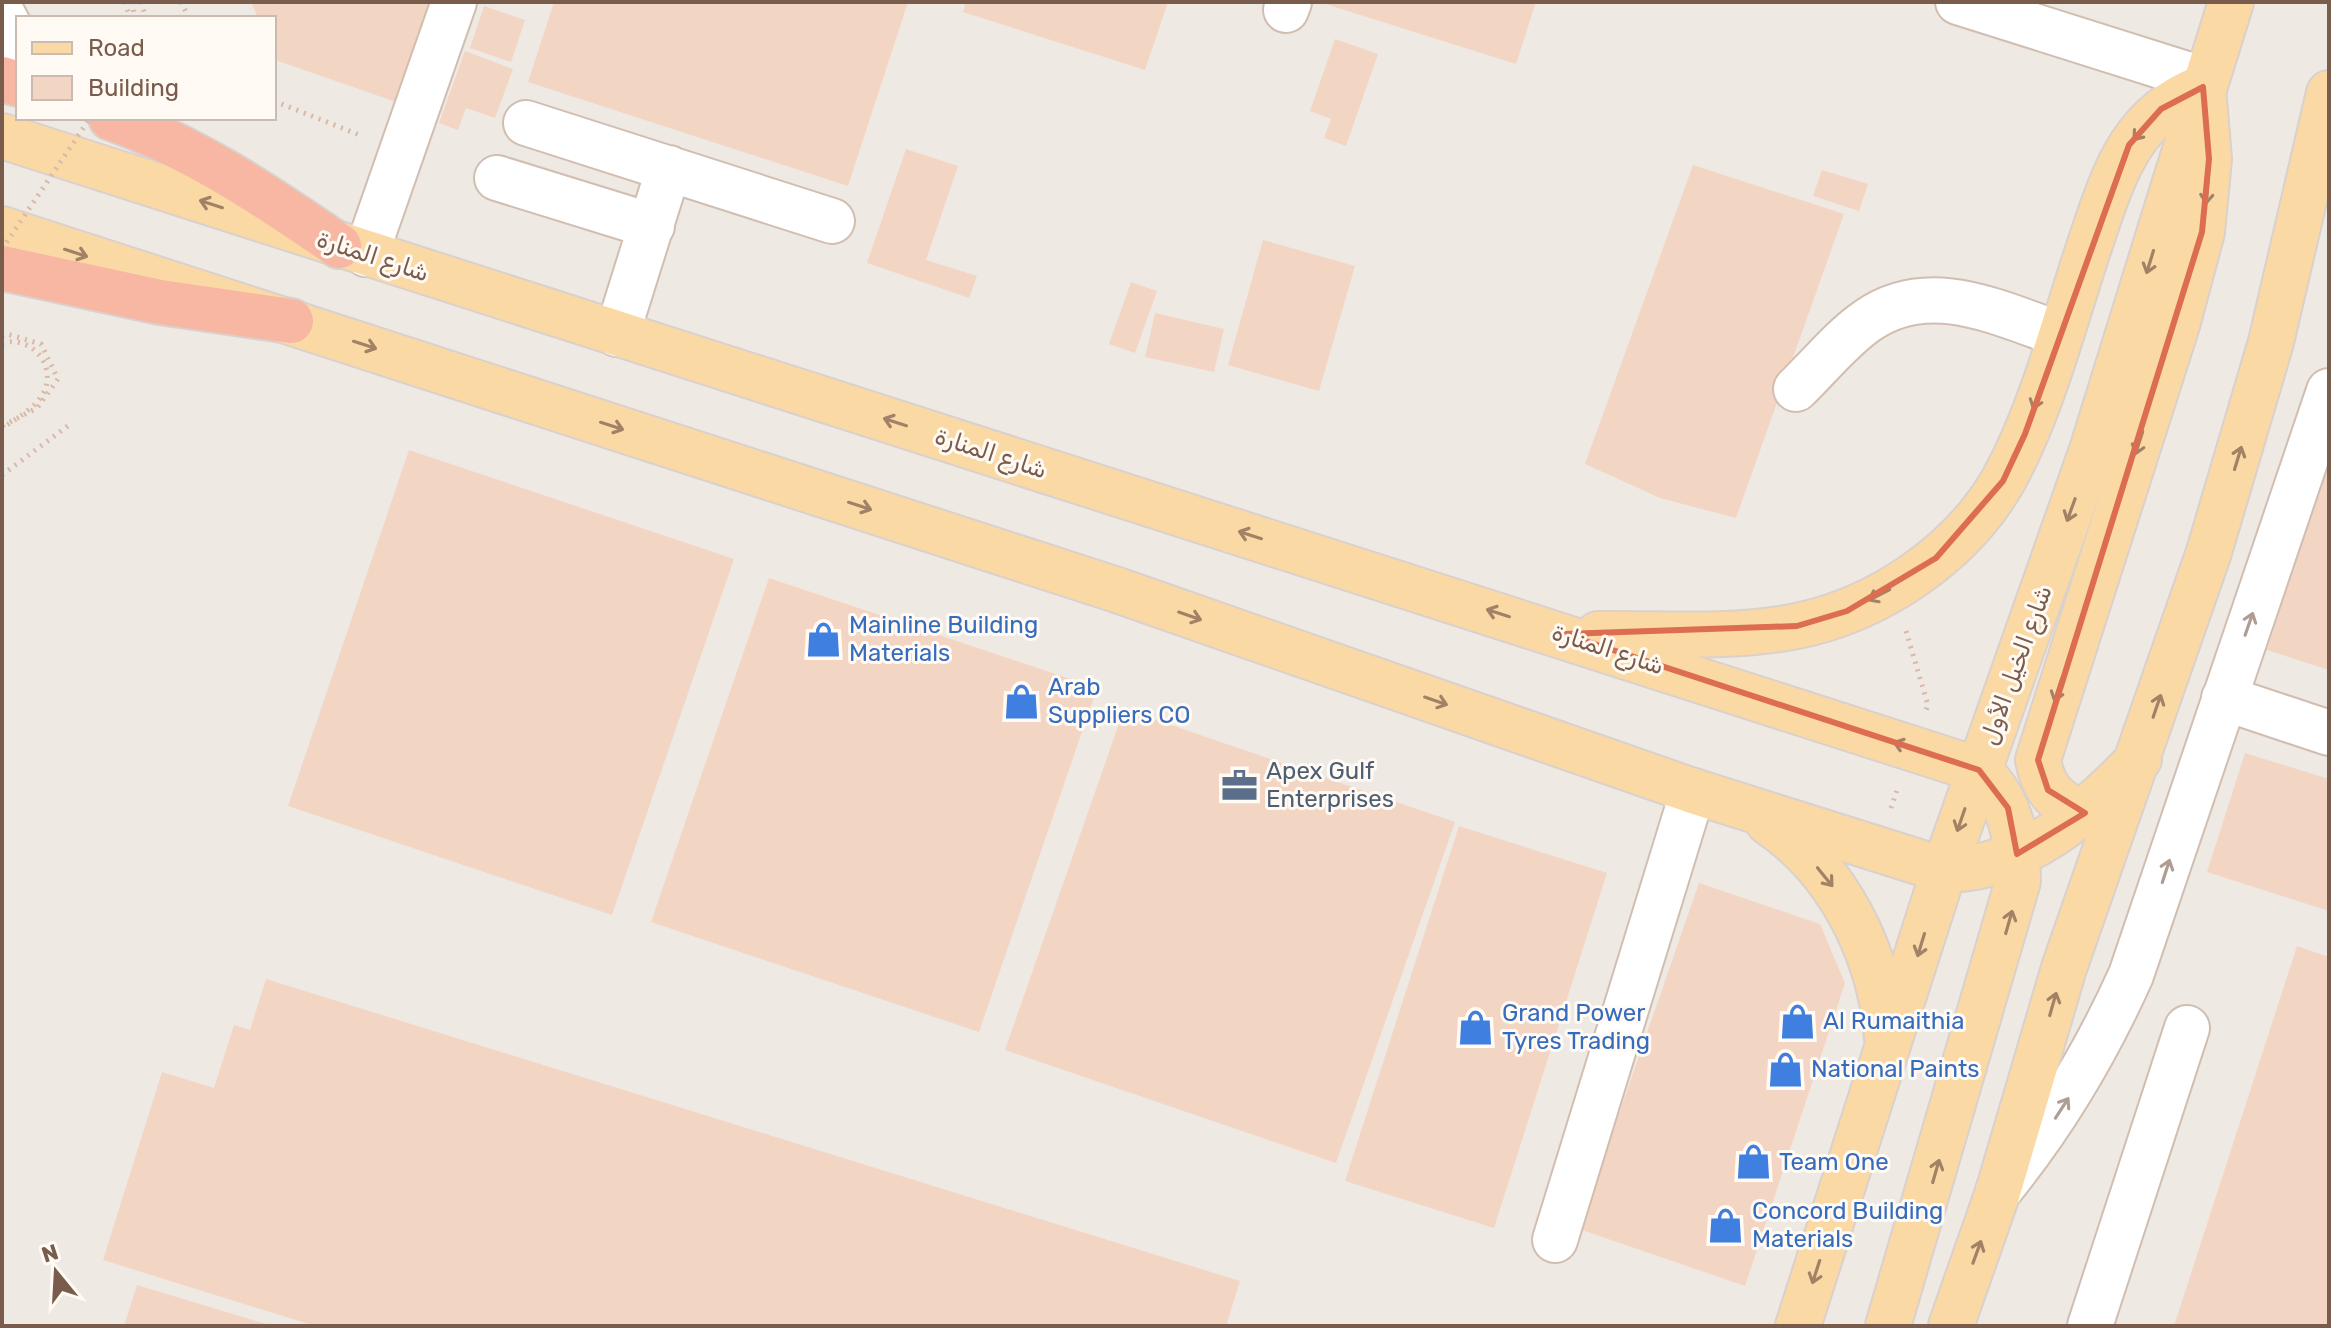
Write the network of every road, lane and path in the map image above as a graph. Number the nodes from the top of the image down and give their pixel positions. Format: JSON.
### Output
{"nodes":[{"id":1,"x":454,"y":2,"type":"edge"},
{"id":2,"x":1958,"y":2,"type":"edge"},
{"id":3,"x":2231,"y":2,"type":"edge"},
{"id":4,"x":2,"y":13,"type":"edge"},
{"id":5,"x":16,"y":39,"type":"edge"},
{"id":6,"x":2204,"y":84,"type":"junction"},
{"id":7,"x":2329,"y":93,"type":"edge"},
{"id":8,"x":276,"y":102,"type":"edge"},
{"id":9,"x":89,"y":120,"type":"edge"},
{"id":10,"x":122,"y":121,"type":"edge"},
{"id":11,"x":526,"y":123,"type":"dead end"},
{"id":12,"x":347,"y":131,"type":"dead end"},
{"id":13,"x":2,"y":136,"type":"edge"},
{"id":14,"x":669,"y":168,"type":"junction"},
{"id":15,"x":497,"y":178,"type":"dead end"},
{"id":16,"x":832,"y":221,"type":"dead end"},
{"id":17,"x":652,"y":226,"type":"junction"},
{"id":18,"x":2,"y":229,"type":"edge"},
{"id":19,"x":353,"y":250,"type":"junction"},
{"id":20,"x":9,"y":270,"type":"edge"},
{"id":21,"x":291,"y":321,"type":"junction"},
{"id":22,"x":617,"y":334,"type":"junction"},
{"id":23,"x":2059,"y":334,"type":"junction"},
{"id":24,"x":2,"y":336,"type":"edge"},
{"id":25,"x":2,"y":343,"type":"edge"},
{"id":26,"x":1796,"y":389,"type":"dead end"},
{"id":27,"x":2329,"y":391,"type":"edge"},
{"id":28,"x":69,"y":425,"type":"dead end"},
{"id":29,"x":2,"y":428,"type":"edge"},
{"id":30,"x":2,"y":475,"type":"edge"},
{"id":31,"x":1564,"y":634,"type":"junction"},
{"id":32,"x":2224,"y":698,"type":"junction"},
{"id":33,"x":2329,"y":733,"type":"edge"},
{"id":34,"x":2139,"y":759,"type":"junction"},
{"id":35,"x":1979,"y":770,"type":"junction"},
{"id":36,"x":1693,"y":791,"type":"junction"},
{"id":37,"x":1746,"y":807,"type":"junction"},
{"id":38,"x":2085,"y":813,"type":"junction"},
{"id":39,"x":2017,"y":854,"type":"junction"},
{"id":40,"x":1944,"y":870,"type":"junction"},
{"id":41,"x":2187,"y":1028,"type":"dead end"},
{"id":42,"x":1888,"y":1050,"type":"junction"},
{"id":43,"x":1998,"y":1192,"type":"junction"},
{"id":44,"x":1555,"y":1240,"type":"dead end"},
{"id":45,"x":1798,"y":1326,"type":"edge"},
{"id":46,"x":1888,"y":1326,"type":"edge"},
{"id":47,"x":1951,"y":1326,"type":"edge"},
{"id":48,"x":2090,"y":1326,"type":"edge"}],
"edges":[{"from":1,"to":19,"type":"street"},
{"from":2,"to":6,"type":"street"},
{"from":3,"to":6,"type":"main road","name":"شارع الخيل الأول"},
{"from":4,"to":5,"type":"street"},
{"from":6,"to":23,"type":"main road","one_way":true},
{"from":6,"to":35,"type":"main road","name":"شارع الخيل الأول","one_way":true},
{"from":6,"to":38,"type":"main road","one_way":true},
{"from":34,"to":7,"type":"main road","one_way":true},
{"from":8,"to":12,"type":"path"},
{"from":9,"to":20,"type":"path","bridge":true},
{"from":10,"to":19,"type":"highway"},
{"from":11,"to":14,"type":"street"},
{"from":19,"to":13,"type":"main road","name":"شارع المنارة","one_way":true},
{"from":14,"to":16,"type":"street"},
{"from":14,"to":17,"type":"street"},
{"from":15,"to":17,"type":"street"},
{"from":17,"to":22,"type":"street"},
{"from":18,"to":21,"type":"main road","one_way":true},
{"from":19,"to":22,"type":"main road","name":"شارع المنارة"},
{"from":20,"to":21,"type":"highway"},
{"from":21,"to":36,"type":"main road","one_way":true},
{"from":31,"to":22,"type":"main road","name":"شارع المنارة","one_way":true},
{"from":23,"to":26,"type":"street"},
{"from":23,"to":31,"type":"main road","one_way":true},
{"from":24,"to":29,"type":"path","bridge":true},
{"from":25,"to":29,"type":"path","bridge":true},
{"from":32,"to":27,"type":"street","one_way":true},
{"from":28,"to":30,"type":"path"},
{"from":35,"to":31,"type":"main road","name":"شارع المنارة","one_way":true},
{"from":32,"to":33,"type":"street"},
{"from":43,"to":32,"type":"street","one_way":true},
{"from":34,"to":38,"type":"main road"},
{"from":43,"to":34,"type":"main road","one_way":true},
{"from":35,"to":39,"type":"main road"},
{"from":35,"to":40,"type":"main road","name":"شارع الخيل الأول","one_way":true},
{"from":36,"to":37,"type":"main road"},
{"from":36,"to":44,"type":"street"},
{"from":37,"to":40,"type":"main road"},
{"from":37,"to":42,"type":"main road","one_way":true},
{"from":38,"to":39,"type":"main road"},
{"from":39,"to":40,"type":"main road"},
{"from":46,"to":39,"type":"main road","one_way":true},
{"from":40,"to":42,"type":"main road","name":"شارع الخيل الأول","one_way":true},
{"from":41,"to":48,"type":"street"},
{"from":42,"to":45,"type":"main road","name":"شارع الخيل الأول","one_way":true},
{"from":47,"to":43,"type":"main road","one_way":true}]}
